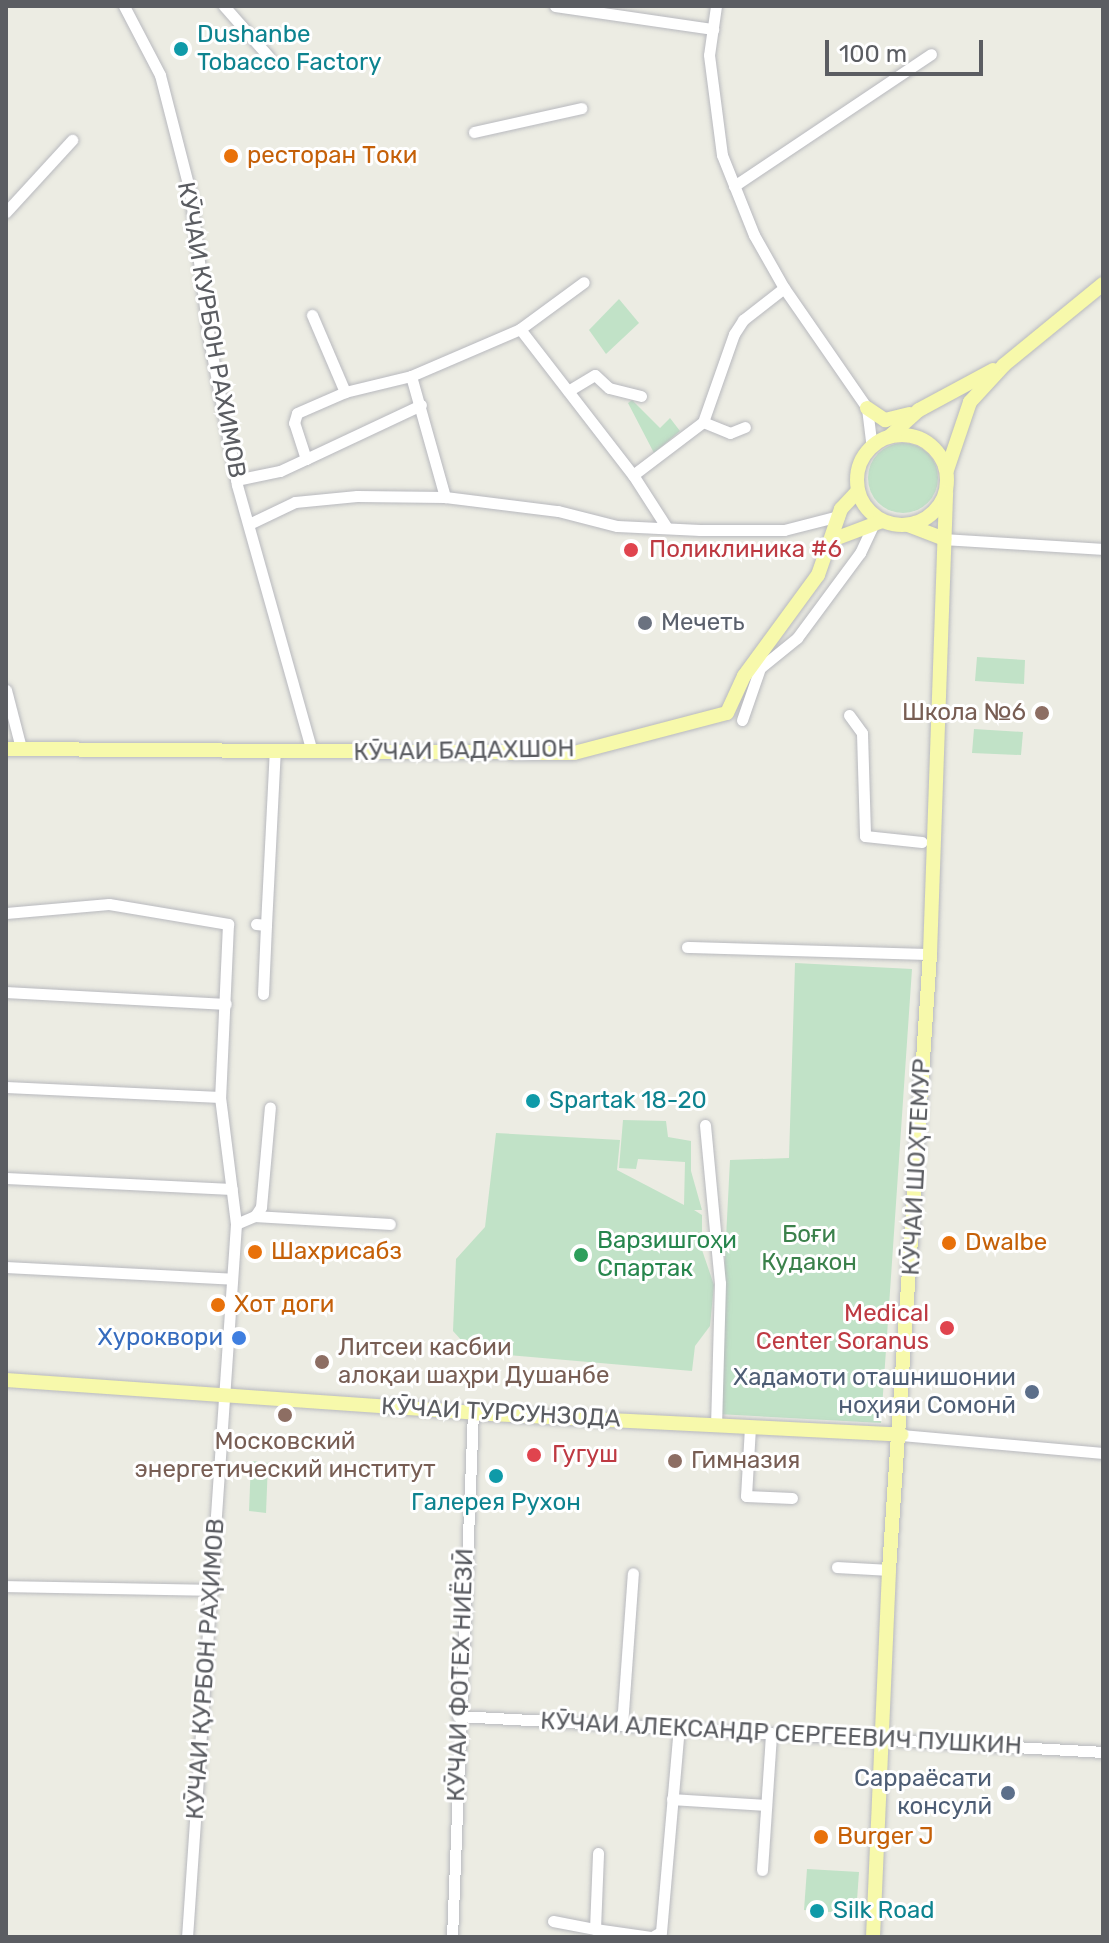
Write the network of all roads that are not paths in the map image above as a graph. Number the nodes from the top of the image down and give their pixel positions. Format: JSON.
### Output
{"nodes":[{"id":1,"x":124,"y":6,"type":"edge"},
{"id":2,"x":224,"y":6,"type":"edge"},
{"id":3,"x":555,"y":6,"type":"edge"},
{"id":4,"x":716,"y":6,"type":"edge"},
{"id":5,"x":713,"y":29,"type":"junction"},
{"id":6,"x":931,"y":54,"type":"dead end"},
{"id":7,"x":269,"y":57,"type":"dead end"},
{"id":8,"x":581,"y":108,"type":"dead end"},
{"id":9,"x":474,"y":132,"type":"dead end"},
{"id":10,"x":72,"y":140,"type":"dead end"},
{"id":11,"x":734,"y":186,"type":"junction"},
{"id":12,"x":6,"y":212,"type":"edge"},
{"id":13,"x":584,"y":282,"type":"dead end"},
{"id":14,"x":1103,"y":284,"type":"edge"},
{"id":15,"x":784,"y":288,"type":"junction"},
{"id":16,"x":312,"y":315,"type":"dead end"},
{"id":17,"x":520,"y":329,"type":"junction"},
{"id":18,"x":1004,"y":365,"type":"junction"},
{"id":19,"x":411,"y":376,"type":"junction"},
{"id":20,"x":568,"y":391,"type":"junction"},
{"id":21,"x":345,"y":392,"type":"junction"},
{"id":22,"x":641,"y":396,"type":"dead end"},
{"id":23,"x":421,"y":405,"type":"junction"},
{"id":24,"x":867,"y":408,"type":"junction"},
{"id":25,"x":919,"y":410,"type":"junction"},
{"id":26,"x":703,"y":422,"type":"junction"},
{"id":27,"x":745,"y":427,"type":"dead end"},
{"id":28,"x":889,"y":436,"type":"junction"},
{"id":29,"x":872,"y":446,"type":"junction"},
{"id":30,"x":306,"y":459,"type":"junction"},
{"id":31,"x":947,"y":470,"type":"junction"},
{"id":32,"x":633,"y":475,"type":"junction"},
{"id":33,"x":236,"y":480,"type":"junction"},
{"id":34,"x":858,"y":491,"type":"junction"},
{"id":35,"x":946,"y":492,"type":"junction"},
{"id":36,"x":445,"y":497,"type":"junction"},
{"id":37,"x":839,"y":516,"type":"junction"},
{"id":38,"x":878,"y":522,"type":"junction"},
{"id":39,"x":249,"y":524,"type":"junction"},
{"id":40,"x":908,"y":525,"type":"junction"},
{"id":41,"x":667,"y":528,"type":"junction"},
{"id":42,"x":944,"y":539,"type":"junction"},
{"id":43,"x":830,"y":546,"type":"junction"},
{"id":44,"x":1103,"y":549,"type":"edge"},
{"id":45,"x":6,"y":690,"type":"edge"},
{"id":46,"x":849,"y":715,"type":"dead end"},
{"id":47,"x":742,"y":720,"type":"dead end"},
{"id":48,"x":14,"y":748,"type":"edge"},
{"id":49,"x":275,"y":749,"type":"junction"},
{"id":50,"x":312,"y":751,"type":"junction"},
{"id":51,"x":922,"y":842,"type":"dead end"},
{"id":52,"x":6,"y":913,"type":"edge"},
{"id":53,"x":687,"y":947,"type":"dead end"},
{"id":54,"x":930,"y":954,"type":"junction"},
{"id":55,"x":6,"y":992,"type":"edge"},
{"id":56,"x":263,"y":994,"type":"dead end"},
{"id":57,"x":226,"y":1004,"type":"junction"},
{"id":58,"x":6,"y":1087,"type":"edge"},
{"id":59,"x":220,"y":1097,"type":"junction"},
{"id":60,"x":270,"y":1107,"type":"dead end"},
{"id":61,"x":705,"y":1125,"type":"dead end"},
{"id":62,"x":6,"y":1178,"type":"edge"},
{"id":63,"x":232,"y":1189,"type":"junction"},
{"id":64,"x":255,"y":1216,"type":"junction"},
{"id":65,"x":236,"y":1224,"type":"junction"},
{"id":66,"x":390,"y":1224,"type":"dead end"},
{"id":67,"x":6,"y":1267,"type":"edge"},
{"id":68,"x":232,"y":1279,"type":"junction"},
{"id":69,"x":6,"y":1380,"type":"edge"},
{"id":70,"x":225,"y":1397,"type":"junction"},
{"id":71,"x":473,"y":1413,"type":"junction"},
{"id":72,"x":716,"y":1425,"type":"junction"},
{"id":73,"x":750,"y":1427,"type":"junction"},
{"id":74,"x":901,"y":1435,"type":"junction"},
{"id":75,"x":1103,"y":1453,"type":"edge"},
{"id":76,"x":792,"y":1498,"type":"dead end"},
{"id":77,"x":837,"y":1567,"type":"dead end"},
{"id":78,"x":889,"y":1570,"type":"junction"},
{"id":79,"x":633,"y":1573,"type":"dead end"},
{"id":80,"x":6,"y":1586,"type":"edge"},
{"id":81,"x":213,"y":1590,"type":"junction"},
{"id":82,"x":458,"y":1716,"type":"junction"},
{"id":83,"x":622,"y":1725,"type":"junction"},
{"id":84,"x":679,"y":1728,"type":"junction"},
{"id":85,"x":771,"y":1733,"type":"junction"},
{"id":86,"x":882,"y":1740,"type":"junction"},
{"id":87,"x":1103,"y":1752,"type":"edge"},
{"id":88,"x":672,"y":1799,"type":"junction"},
{"id":89,"x":765,"y":1805,"type":"junction"},
{"id":90,"x":598,"y":1853,"type":"dead end"},
{"id":91,"x":762,"y":1870,"type":"dead end"},
{"id":92,"x":553,"y":1921,"type":"dead end"},
{"id":93,"x":595,"y":1929,"type":"junction"},
{"id":94,"x":187,"y":1937,"type":"edge"},
{"id":95,"x":452,"y":1937,"type":"edge"},
{"id":96,"x":873,"y":1937,"type":"edge"}],
"edges":[{"from":1,"to":33,"type":"street","name":"КӮЧАИ КУРБОН РАХИМОВ"},
{"from":2,"to":7,"type":"street"},
{"from":3,"to":5,"type":"street"},
{"from":4,"to":5,"type":"street"},
{"from":5,"to":11,"type":"street"},
{"from":6,"to":11,"type":"street"},
{"from":8,"to":9,"type":"street"},
{"from":10,"to":12,"type":"street"},
{"from":11,"to":15,"type":"street"},
{"from":13,"to":17,"type":"street"},
{"from":14,"to":18,"type":"main road"},
{"from":15,"to":24,"type":"street"},
{"from":15,"to":26,"type":"street"},
{"from":16,"to":21,"type":"street"},
{"from":17,"to":19,"type":"street"},
{"from":17,"to":20,"type":"street"},
{"from":18,"to":25,"type":"main road"},
{"from":18,"to":31,"type":"main road"},
{"from":19,"to":21,"type":"street"},
{"from":19,"to":23,"type":"street"},
{"from":20,"to":22,"type":"street"},
{"from":20,"to":32,"type":"street"},
{"from":21,"to":30,"type":"street"},
{"from":23,"to":30,"type":"street"},
{"from":23,"to":36,"type":"street"},
{"from":24,"to":25,"type":"main road"},
{"from":24,"to":29,"type":"street"},
{"from":25,"to":28,"type":"main road"},
{"from":26,"to":27,"type":"street"},
{"from":26,"to":32,"type":"street"},
{"from":28,"to":29,"type":"main road"},
{"from":28,"to":31,"type":"main road"},
{"from":29,"to":34,"type":"main road"},
{"from":30,"to":33,"type":"street"},
{"from":31,"to":35,"type":"main road"},
{"from":32,"to":41,"type":"street"},
{"from":33,"to":39,"type":"street","name":"КӮЧАИ КУРБОН РАХИМОВ"},
{"from":34,"to":37,"type":"main road","name":"КӮЧАИ БАДАХШОН"},
{"from":34,"to":38,"type":"main road"},
{"from":35,"to":40,"type":"main road"},
{"from":35,"to":42,"type":"main road","name":"КӮЧАИ ШОҲТЕМУР"},
{"from":36,"to":39,"type":"street"},
{"from":36,"to":41,"type":"street"},
{"from":37,"to":41,"type":"street"},
{"from":37,"to":43,"type":"main road","name":"КӮЧАИ БАДАХШОН"},
{"from":38,"to":40,"type":"main road"},
{"from":38,"to":43,"type":"main road"},
{"from":38,"to":47,"type":"street"},
{"from":39,"to":50,"type":"street","name":"КӮЧАИ КУРБОН РАХИМОВ"},
{"from":40,"to":42,"type":"main road"},
{"from":42,"to":44,"type":"street"},
{"from":42,"to":54,"type":"main road","name":"КӮЧАИ ШОҲТЕМУР"},
{"from":43,"to":50,"type":"main road","name":"КӮЧАИ БАДАХШОН"},
{"from":45,"to":48,"type":"street"},
{"from":46,"to":51,"type":"street"},
{"from":48,"to":49,"type":"main road","name":"КӮЧАИ БАДАХШОН"},
{"from":49,"to":50,"type":"main road","name":"КӮЧАИ БАДАХШОН"},
{"from":49,"to":56,"type":"street"},
{"from":52,"to":57,"type":"street","name":"КӮЧАИ ҚУРБОН РАҲИМОВ"},
{"from":53,"to":54,"type":"street"},
{"from":54,"to":74,"type":"main road","name":"КӮЧАИ ШОҲТЕМУР"},
{"from":55,"to":57,"type":"street"},
{"from":57,"to":59,"type":"street","name":"КӮЧАИ ҚУРБОН РАҲИМОВ"},
{"from":58,"to":59,"type":"street"},
{"from":59,"to":63,"type":"street","name":"КӮЧАИ ҚУРБОН РАҲИМОВ"},
{"from":60,"to":64,"type":"street"},
{"from":61,"to":72,"type":"street"},
{"from":62,"to":63,"type":"street"},
{"from":63,"to":65,"type":"street","name":"КӮЧАИ ҚУРБОН РАҲИМОВ"},
{"from":64,"to":65,"type":"street"},
{"from":64,"to":66,"type":"street"},
{"from":65,"to":68,"type":"street","name":"КӮЧАИ ҚУРБОН РАҲИМОВ"},
{"from":67,"to":68,"type":"street"},
{"from":68,"to":70,"type":"street","name":"КӮЧАИ ҚУРБОН РАҲИМОВ"},
{"from":69,"to":70,"type":"main road","name":"КӮЧАИ ТУРСУНЗОДА"},
{"from":70,"to":71,"type":"main road","name":"КӮЧАИ ТУРСУНЗОДА"},
{"from":70,"to":81,"type":"street","name":"КӮЧАИ ҚУРБОН РАҲИМОВ"},
{"from":71,"to":72,"type":"main road","name":"КӮЧАИ ТУРСУНЗОДА"},
{"from":71,"to":82,"type":"street","name":"КӮЧАИ ФОТЕХ НИЁЗӢ"},
{"from":72,"to":73,"type":"main road","name":"КӮЧАИ ТУРСУНЗОДА"},
{"from":73,"to":74,"type":"main road","name":"КӮЧАИ ТУРСУНЗОДА"},
{"from":73,"to":76,"type":"street"},
{"from":74,"to":75,"type":"street"},
{"from":74,"to":78,"type":"main road","name":"КӮЧАИ ШОҲТЕМУР"},
{"from":77,"to":78,"type":"street"},
{"from":78,"to":86,"type":"main road","name":"КӮЧАИ ШОҲТЕМУР"},
{"from":79,"to":83,"type":"street"},
{"from":80,"to":81,"type":"street"},
{"from":81,"to":94,"type":"street","name":"КӮЧАИ ҚУРБОН РАҲИМОВ"},
{"from":82,"to":83,"type":"street","name":"КӮЧАИ АЛЕКСАНДР СЕРГЕЕВИЧ ПУШКИН"},
{"from":82,"to":95,"type":"street","name":"КӮЧАИ ФОТЕХ НИЁЗӢ"},
{"from":83,"to":84,"type":"street","name":"КӮЧАИ АЛЕКСАНДР СЕРГЕЕВИЧ ПУШКИН"},
{"from":84,"to":85,"type":"street","name":"КӮЧАИ АЛЕКСАНДР СЕРГЕЕВИЧ ПУШКИН"},
{"from":84,"to":88,"type":"street"},
{"from":85,"to":86,"type":"street","name":"КӮЧАИ АЛЕКСАНДР СЕРГЕЕВИЧ ПУШКИН"},
{"from":85,"to":89,"type":"street"},
{"from":86,"to":87,"type":"street","name":"КӮЧАИ АЛЕКСАНДР СЕРГЕЕВИЧ ПУШКИН"},
{"from":86,"to":96,"type":"main road","name":"КӮЧАИ ШОҲТЕМУР"},
{"from":88,"to":89,"type":"street"},
{"from":88,"to":93,"type":"street"},
{"from":89,"to":91,"type":"street"},
{"from":90,"to":93,"type":"street"},
{"from":92,"to":93,"type":"street"}]}
